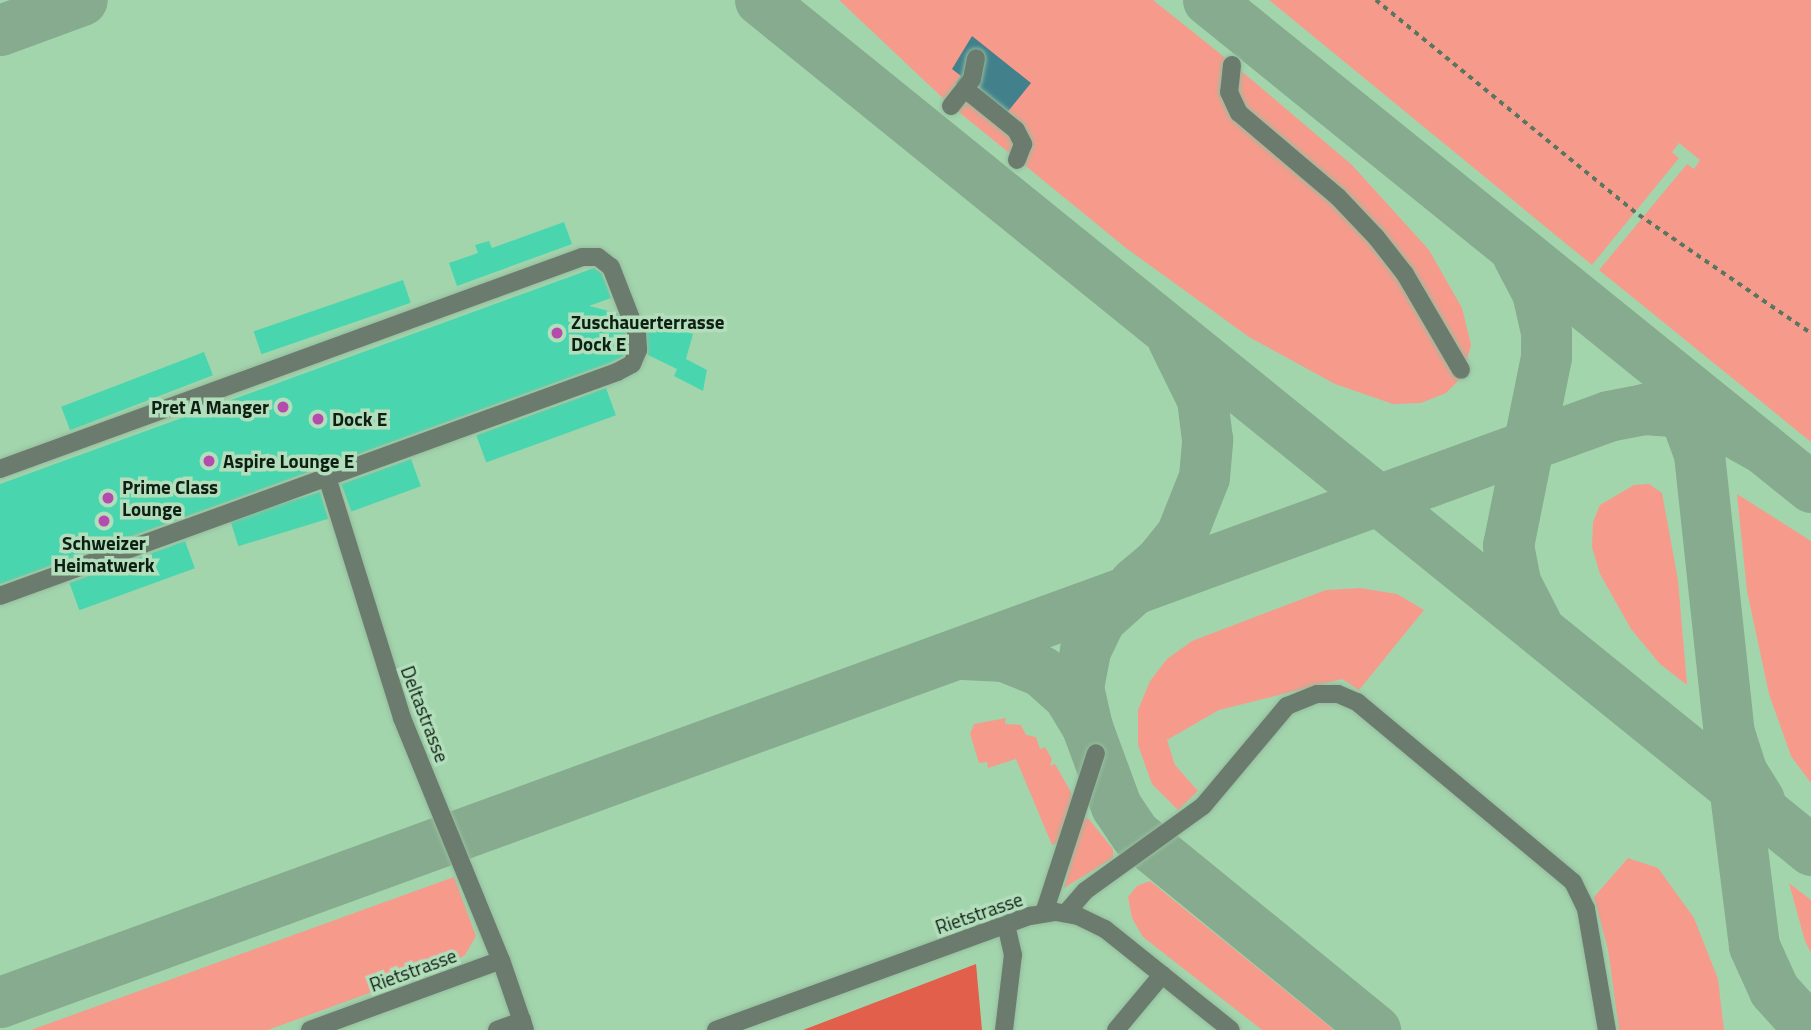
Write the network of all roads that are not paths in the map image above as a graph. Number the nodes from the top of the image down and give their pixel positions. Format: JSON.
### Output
{"nodes":[{"id":1,"x":976,"y":58,"type":"dead end"},
{"id":2,"x":1232,"y":65,"type":"dead end"},
{"id":3,"x":965,"y":89,"type":"junction"},
{"id":4,"x":951,"y":106,"type":"dead end"},
{"id":5,"x":1017,"y":160,"type":"dead end"},
{"id":6,"x":1461,"y":370,"type":"dead end"},
{"id":7,"x":0,"y":469,"type":"edge"},
{"id":8,"x":327,"y":477,"type":"junction"},
{"id":9,"x":0,"y":596,"type":"edge"},
{"id":10,"x":1096,"y":753,"type":"dead end"},
{"id":11,"x":1044,"y":913,"type":"junction"},
{"id":12,"x":1066,"y":913,"type":"junction"},
{"id":13,"x":1006,"y":925,"type":"junction"},
{"id":14,"x":501,"y":960,"type":"junction"},
{"id":15,"x":1162,"y":975,"type":"junction"},
{"id":16,"x":524,"y":1026,"type":"edge"},
{"id":17,"x":1219,"y":1027,"type":"edge"},
{"id":18,"x":310,"y":1030,"type":"edge"},
{"id":19,"x":497,"y":1030,"type":"edge"},
{"id":20,"x":716,"y":1030,"type":"edge"},
{"id":21,"x":1004,"y":1030,"type":"edge"},
{"id":22,"x":1116,"y":1030,"type":"edge"},
{"id":23,"x":1607,"y":1030,"type":"edge"}],
"edges":[{"from":1,"to":3,"type":"lane"},
{"from":2,"to":6,"type":"lane"},
{"from":3,"to":4,"type":"lane"},
{"from":3,"to":5,"type":"lane"},
{"from":7,"to":8,"type":"lane"},
{"from":8,"to":9,"type":"lane"},
{"from":8,"to":14,"type":"lane","name":"Deltastrasse"},
{"from":10,"to":11,"type":"lane"},
{"from":11,"to":12,"type":"lane","name":"Rietstrasse"},
{"from":11,"to":13,"type":"lane","name":"Rietstrasse"},
{"from":12,"to":15,"type":"lane","name":"Rietstrasse"},
{"from":12,"to":23,"type":"lane"},
{"from":13,"to":20,"type":"lane","name":"Rietstrasse"},
{"from":13,"to":21,"type":"lane"},
{"from":14,"to":16,"type":"lane"},
{"from":14,"to":18,"type":"lane","name":"Rietstrasse"},
{"from":15,"to":17,"type":"lane","name":"Rietstrasse"},
{"from":15,"to":22,"type":"lane"},
{"from":16,"to":19,"type":"lane"}]}
